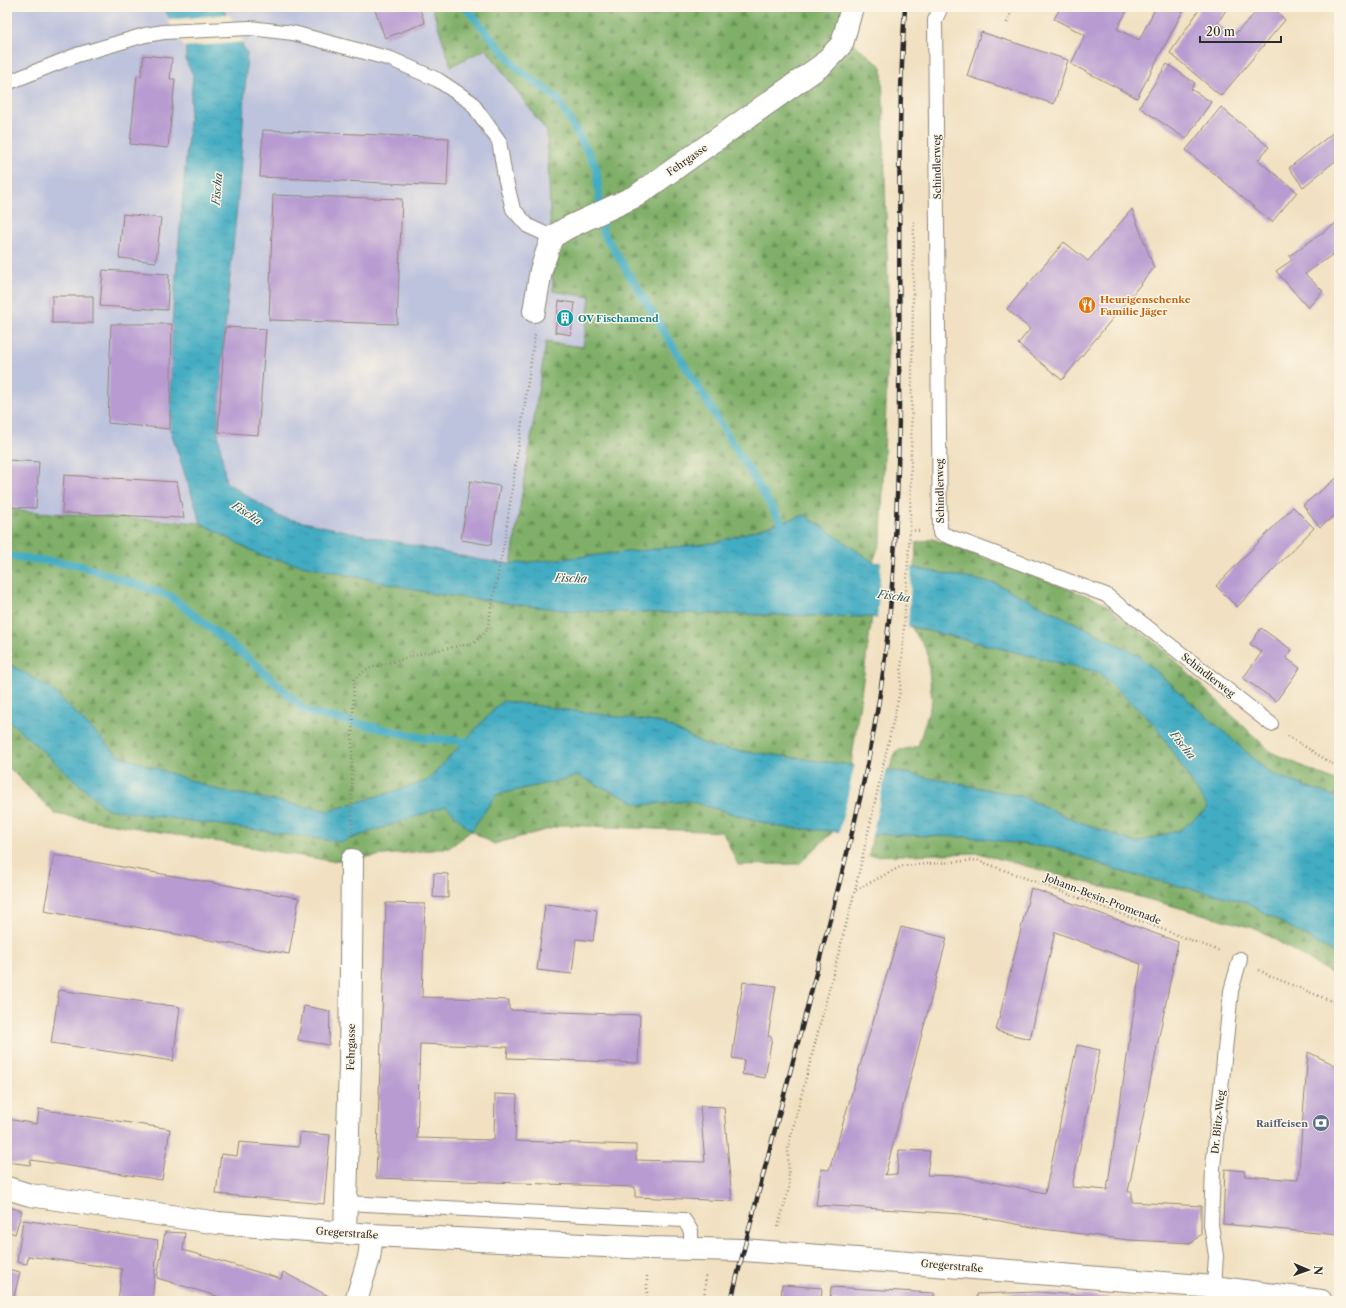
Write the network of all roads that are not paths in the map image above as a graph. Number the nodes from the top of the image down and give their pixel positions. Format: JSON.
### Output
{"nodes":[{"id":1,"x":852,"y":7,"type":"edge"},
{"id":2,"x":941,"y":7,"type":"edge"},
{"id":3,"x":7,"y":83,"type":"edge"},
{"id":4,"x":560,"y":232,"type":"junction"},
{"id":5,"x":534,"y":311,"type":"road end"},
{"id":6,"x":1271,"y":724,"type":"road end"},
{"id":7,"x":352,"y":860,"type":"road end"},
{"id":8,"x":1240,"y":958,"type":"road end"},
{"id":9,"x":7,"y":1188,"type":"edge"},
{"id":10,"x":346,"y":1203,"type":"junction"},
{"id":11,"x":345,"y":1233,"type":"junction"},
{"id":12,"x":372,"y":1235,"type":"junction"},
{"id":13,"x":691,"y":1249,"type":"junction"},
{"id":14,"x":1214,"y":1287,"type":"junction"},
{"id":15,"x":356,"y":1301,"type":"edge"},
{"id":16,"x":1321,"y":1301,"type":"edge"}],
"edges":[{"from":1,"to":4,"type":"street","name":"Fehrgasse"},
{"from":2,"to":6,"type":"lane","name":"Schindlerweg"},
{"from":3,"to":4,"type":"lane"},
{"from":4,"to":5,"type":"street"},
{"from":7,"to":10,"type":"street","name":"Fehrgasse"},
{"from":8,"to":14,"type":"lane","name":"Dr. Blitz-Weg"},
{"from":9,"to":11,"type":"street","name":"Gregerstraße"},
{"from":10,"to":11,"type":"street","name":"Fehrgasse"},
{"from":10,"to":13,"type":"lane"},
{"from":11,"to":12,"type":"street","name":"Gregerstraße"},
{"from":12,"to":13,"type":"street","name":"Gregerstraße"},
{"from":12,"to":15,"type":"street"},
{"from":13,"to":14,"type":"street","name":"Gregerstraße"},
{"from":14,"to":16,"type":"street","name":"Gregerstraße"}]}
